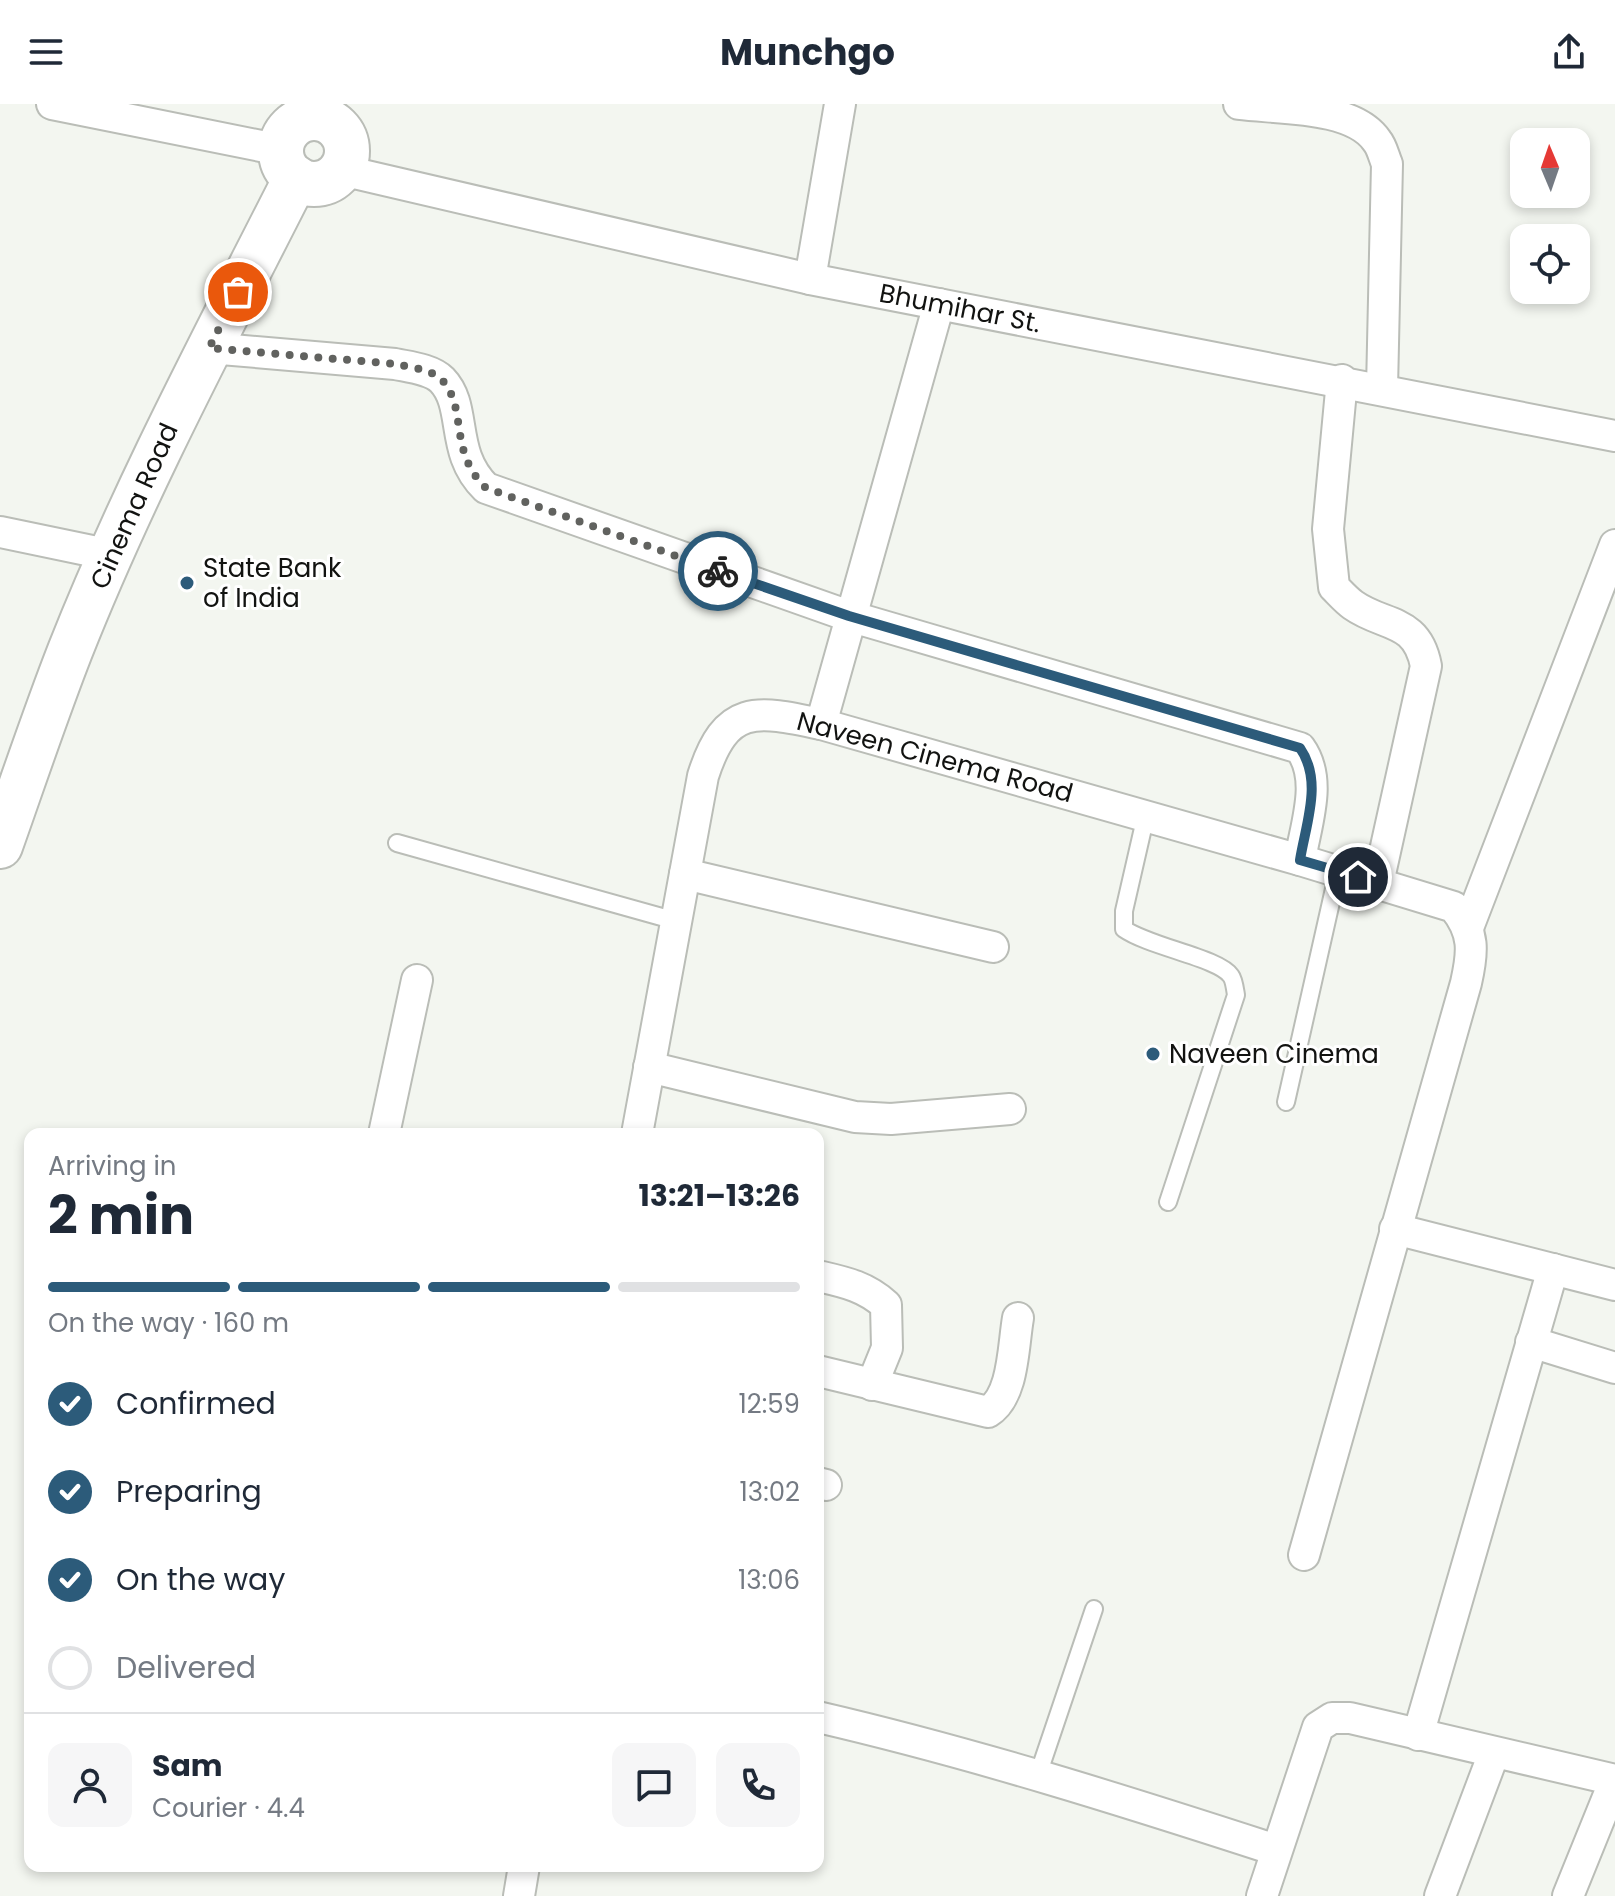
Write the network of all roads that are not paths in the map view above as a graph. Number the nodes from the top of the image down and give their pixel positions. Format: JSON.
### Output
{"nodes":[{"id":1,"x":52,"y":104,"type":"edge"},
{"id":2,"x":840,"y":104,"type":"edge"},
{"id":3,"x":1239,"y":104,"type":"edge"},
{"id":4,"x":329,"y":112,"type":"edge"},
{"id":5,"x":288,"y":164,"type":"junction"},
{"id":6,"x":341,"y":170,"type":"junction"},
{"id":7,"x":810,"y":279,"type":"junction"},
{"id":8,"x":939,"y":304,"type":"junction"},
{"id":9,"x":209,"y":348,"type":"junction"},
{"id":10,"x":1342,"y":380,"type":"junction"},
{"id":11,"x":1382,"y":389,"type":"junction"},
{"id":12,"x":1615,"y":436,"type":"edge"},
{"id":13,"x":0,"y":532,"type":"edge"},
{"id":14,"x":1615,"y":545,"type":"edge"},
{"id":15,"x":111,"y":555,"type":"junction"},
{"id":16,"x":849,"y":616,"type":"junction"},
{"id":17,"x":821,"y":724,"type":"junction"},
{"id":18,"x":1146,"y":815,"type":"junction"},
{"id":19,"x":397,"y":843,"type":"dead end"},
{"id":20,"x":0,"y":846,"type":"edge"},
{"id":21,"x":1300,"y":860,"type":"junction"},
{"id":22,"x":1338,"y":871,"type":"junction"},
{"id":23,"x":685,"y":874,"type":"junction"},
{"id":24,"x":1378,"y":883,"type":"junction"},
{"id":25,"x":1462,"y":916,"type":"junction"},
{"id":26,"x":676,"y":921,"type":"junction"},
{"id":27,"x":993,"y":947,"type":"dead end"},
{"id":28,"x":417,"y":980,"type":"dead end"},
{"id":29,"x":649,"y":1067,"type":"junction"},
{"id":30,"x":1286,"y":1102,"type":"dead end"},
{"id":31,"x":1010,"y":1109,"type":"dead end"},
{"id":32,"x":385,"y":1128,"type":"edge"},
{"id":33,"x":638,"y":1128,"type":"edge"},
{"id":34,"x":1168,"y":1202,"type":"dead end"},
{"id":35,"x":1395,"y":1229,"type":"junction"},
{"id":36,"x":1553,"y":1269,"type":"junction"},
{"id":37,"x":824,"y":1278,"type":"edge"},
{"id":38,"x":1615,"y":1285,"type":"edge"},
{"id":39,"x":1018,"y":1318,"type":"dead end"},
{"id":40,"x":1531,"y":1342,"type":"junction"},
{"id":41,"x":1615,"y":1368,"type":"edge"},
{"id":42,"x":824,"y":1373,"type":"edge"},
{"id":43,"x":872,"y":1385,"type":"junction"},
{"id":44,"x":1304,"y":1555,"type":"dead end"},
{"id":45,"x":1094,"y":1609,"type":"dead end"},
{"id":46,"x":824,"y":1719,"type":"edge"},
{"id":47,"x":1418,"y":1735,"type":"junction"},
{"id":48,"x":1494,"y":1753,"type":"junction"},
{"id":49,"x":1038,"y":1775,"type":"junction"},
{"id":50,"x":1276,"y":1850,"type":"junction"},
{"id":51,"x":523,"y":1872,"type":"edge"},
{"id":52,"x":519,"y":1896,"type":"edge"},
{"id":53,"x":1262,"y":1896,"type":"edge"},
{"id":54,"x":1440,"y":1896,"type":"edge"},
{"id":55,"x":1568,"y":1896,"type":"edge"}],
"edges":[{"from":1,"to":5,"type":"street"},
{"from":2,"to":7,"type":"street"},
{"from":3,"to":11,"type":"street"},
{"from":4,"to":5,"type":"street"},
{"from":4,"to":6,"type":"street"},
{"from":5,"to":6,"type":"street"},
{"from":5,"to":9,"type":"street","name":"Cinema Road"},
{"from":6,"to":7,"type":"street","name":"Bhumihar St."},
{"from":7,"to":8,"type":"street","name":"Bhumihar St."},
{"from":8,"to":10,"type":"street","name":"Bhumihar St."},
{"from":8,"to":16,"type":"street"},
{"from":9,"to":15,"type":"street","name":"Cinema Road"},
{"from":9,"to":16,"type":"street"},
{"from":10,"to":11,"type":"street","name":"Bhumihar St."},
{"from":10,"to":24,"type":"street"},
{"from":11,"to":12,"type":"street","name":"Bhumihar St."},
{"from":13,"to":15,"type":"street"},
{"from":14,"to":25,"type":"street"},
{"from":15,"to":20,"type":"street","name":"Cinema Road"},
{"from":16,"to":17,"type":"street"},
{"from":16,"to":21,"type":"street"},
{"from":17,"to":18,"type":"street","name":"Naveen Cinema Road"},
{"from":17,"to":23,"type":"street","name":"Naveen Cinema Road"},
{"from":18,"to":21,"type":"street","name":"Naveen Cinema Road"},
{"from":18,"to":34,"type":"lane"},
{"from":19,"to":26,"type":"lane"},
{"from":21,"to":22,"type":"street","name":"Naveen Cinema Road"},
{"from":22,"to":24,"type":"street","name":"Naveen Cinema Road"},
{"from":22,"to":30,"type":"lane"},
{"from":23,"to":26,"type":"street","name":"Naveen Cinema Road"},
{"from":23,"to":27,"type":"street"},
{"from":24,"to":25,"type":"street","name":"Naveen Cinema Road"},
{"from":25,"to":35,"type":"street"},
{"from":26,"to":29,"type":"street","name":"Naveen Cinema Road"},
{"from":28,"to":32,"type":"street"},
{"from":29,"to":31,"type":"street"},
{"from":29,"to":33,"type":"street","name":"Naveen Cinema Road"},
{"from":35,"to":36,"type":"street"},
{"from":35,"to":44,"type":"street"},
{"from":36,"to":38,"type":"street"},
{"from":36,"to":40,"type":"street"},
{"from":37,"to":43,"type":"street"},
{"from":39,"to":43,"type":"street"},
{"from":40,"to":41,"type":"street"},
{"from":40,"to":47,"type":"street"},
{"from":42,"to":43,"type":"street"},
{"from":45,"to":49,"type":"lane"},
{"from":46,"to":49,"type":"street"},
{"from":47,"to":48,"type":"street"},
{"from":47,"to":50,"type":"street"},
{"from":48,"to":54,"type":"street"},
{"from":48,"to":55,"type":"street"},
{"from":49,"to":50,"type":"street"},
{"from":50,"to":53,"type":"street"},
{"from":51,"to":52,"type":"street"}]}
